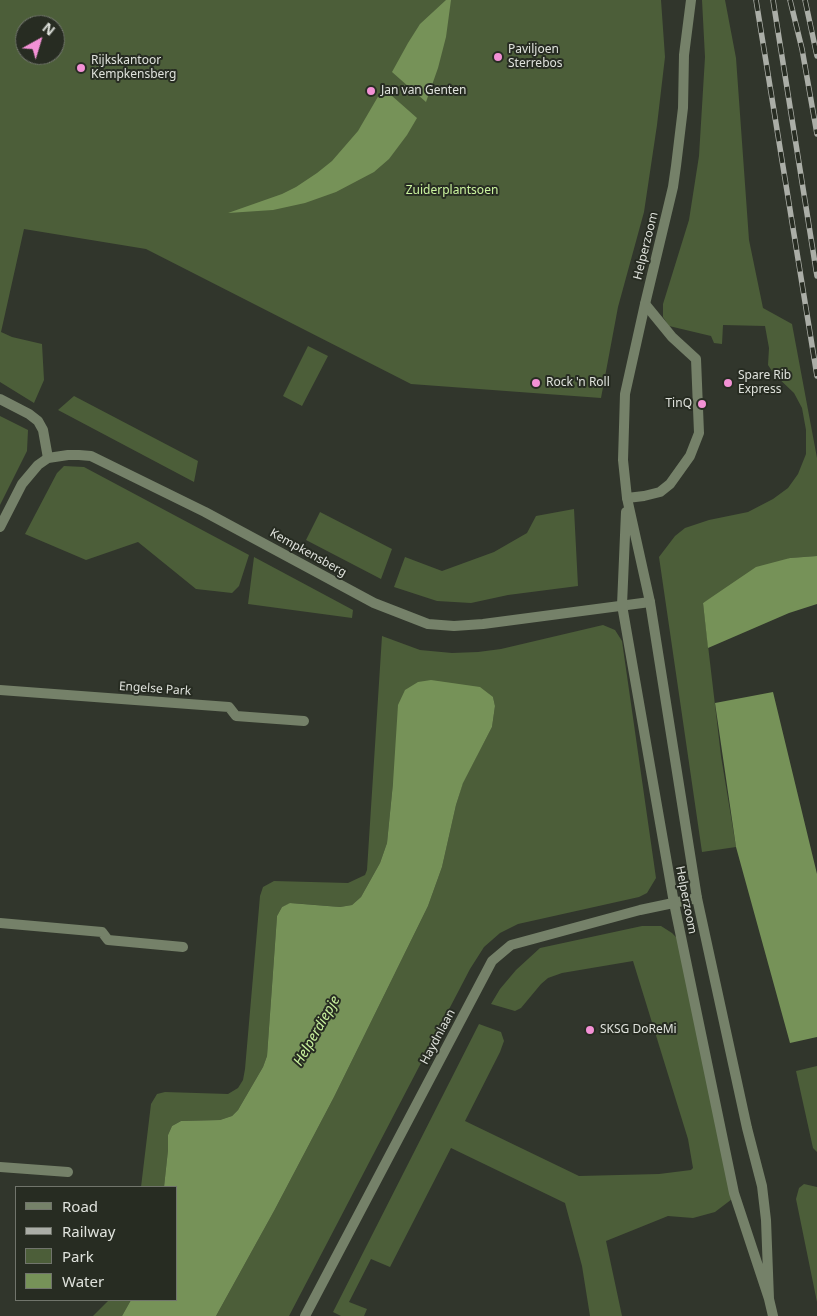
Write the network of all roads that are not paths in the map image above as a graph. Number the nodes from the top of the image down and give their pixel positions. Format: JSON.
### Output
{"nodes":[{"id":1,"x":691,"y":0,"type":"edge"},
{"id":2,"x":644,"y":304,"type":"junction"},
{"id":3,"x":0,"y":399,"type":"edge"},
{"id":4,"x":48,"y":458,"type":"junction"},
{"id":5,"x":627,"y":498,"type":"junction"},
{"id":6,"x":0,"y":527,"type":"edge"},
{"id":7,"x":650,"y":602,"type":"junction"},
{"id":8,"x":622,"y":605,"type":"junction"},
{"id":9,"x":0,"y":690,"type":"edge"},
{"id":10,"x":304,"y":721,"type":"dead end"},
{"id":11,"x":697,"y":898,"type":"junction"},
{"id":12,"x":674,"y":903,"type":"junction"},
{"id":13,"x":0,"y":923,"type":"edge"},
{"id":14,"x":184,"y":947,"type":"dead end"},
{"id":15,"x":0,"y":1167,"type":"edge"},
{"id":16,"x":68,"y":1172,"type":"dead end"},
{"id":17,"x":769,"y":1299,"type":"junction"},
{"id":18,"x":305,"y":1316,"type":"edge"},
{"id":19,"x":773,"y":1316,"type":"edge"}],
"edges":[{"from":1,"to":2,"type":"street","name":"Helperzoom"},
{"from":2,"to":5,"type":"street","name":"Helperzoom"},
{"from":2,"to":5,"type":"street"},
{"from":3,"to":4,"type":"street"},
{"from":4,"to":6,"type":"street"},
{"from":4,"to":8,"type":"street","name":"Kempkensberg"},
{"from":5,"to":7,"type":"street","name":"Helperzoom"},
{"from":5,"to":8,"type":"street","name":"Helperzoom"},
{"from":7,"to":8,"type":"street","name":"Kempkensberg"},
{"from":7,"to":11,"type":"street","name":"Helperzoom"},
{"from":8,"to":12,"type":"street","name":"Helperzoom"},
{"from":9,"to":10,"type":"street","name":"Engelse Park"},
{"from":11,"to":12,"type":"street","name":"Haydnlaan"},
{"from":11,"to":17,"type":"street","name":"Helperzoom"},
{"from":12,"to":17,"type":"street","name":"Helperzoom"},
{"from":12,"to":18,"type":"street","name":"Haydnlaan"},
{"from":13,"to":14,"type":"street"},
{"from":15,"to":16,"type":"street"},
{"from":17,"to":19,"type":"street","name":"Helperzoom"}]}
